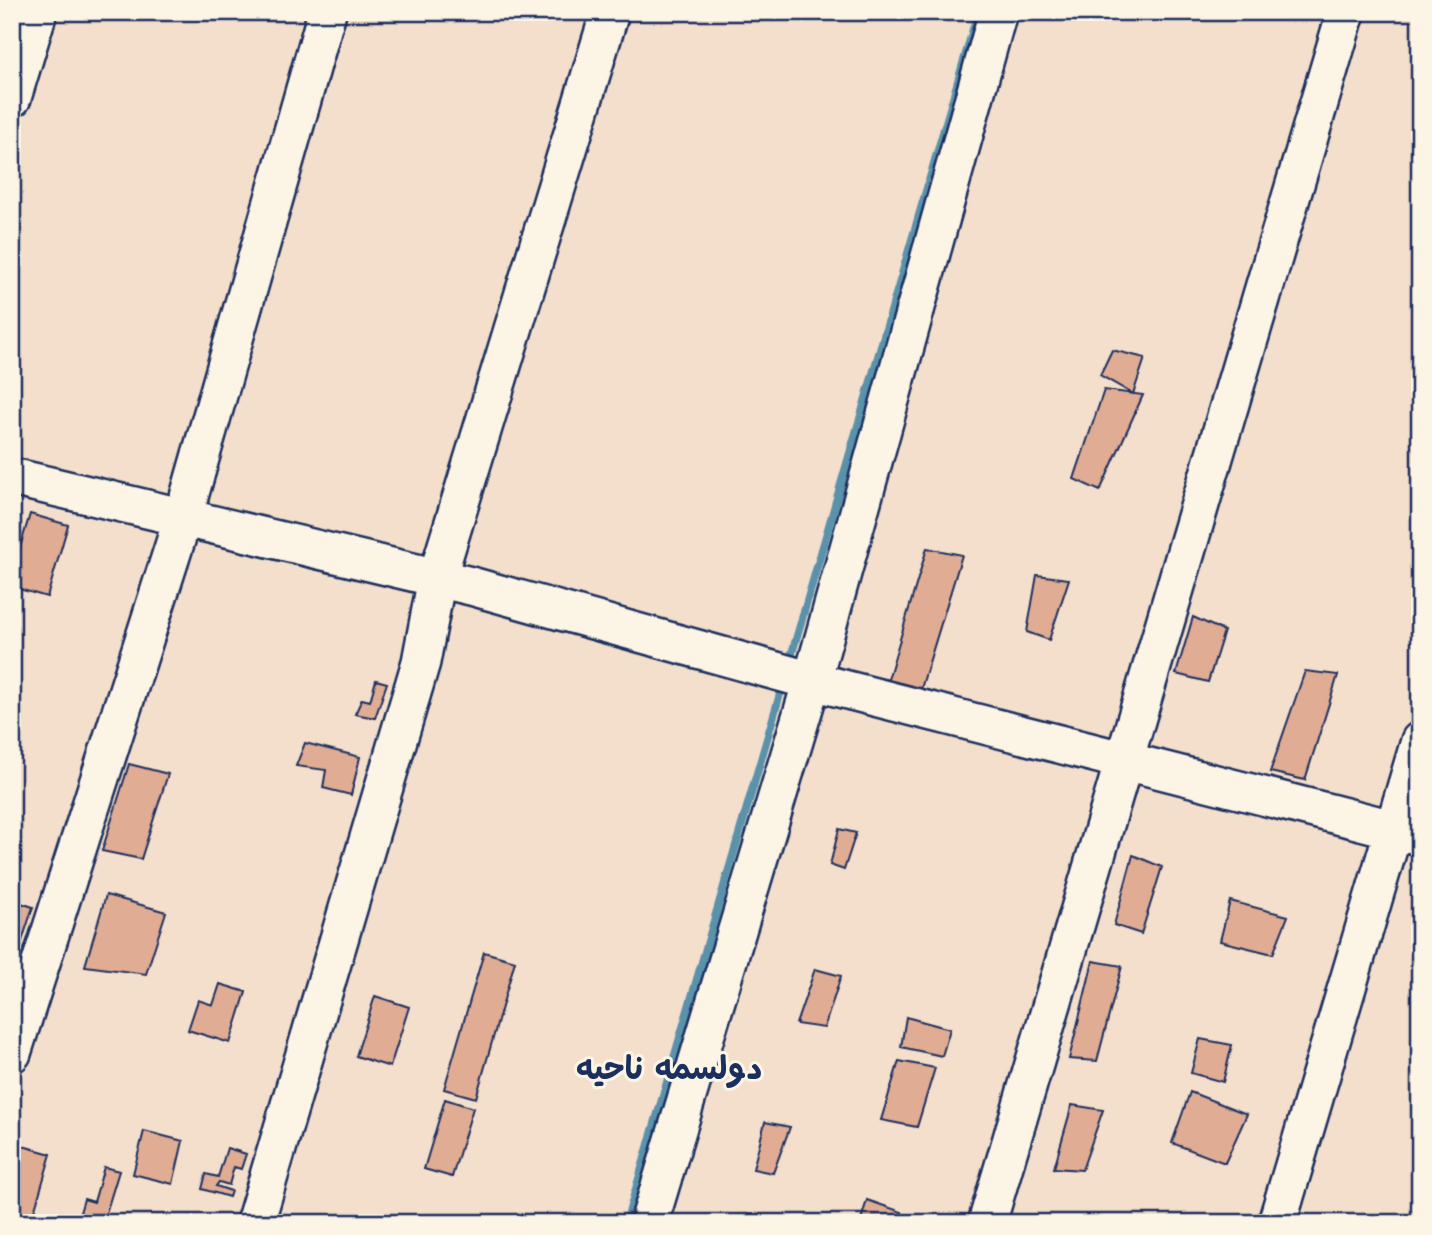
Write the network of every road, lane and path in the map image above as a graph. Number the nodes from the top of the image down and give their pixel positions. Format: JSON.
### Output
{"nodes":[{"id":1,"x":38,"y":12,"type":"edge"},
{"id":2,"x":327,"y":12,"type":"edge"},
{"id":3,"x":610,"y":12,"type":"edge"},
{"id":4,"x":998,"y":12,"type":"edge"},
{"id":5,"x":1346,"y":12,"type":"edge"},
{"id":6,"x":12,"y":98,"type":"edge"},
{"id":7,"x":12,"y":477,"type":"edge"},
{"id":8,"x":183,"y":518,"type":"junction"},
{"id":9,"x":437,"y":578,"type":"junction"},
{"id":10,"x":812,"y":681,"type":"junction"},
{"id":11,"x":1420,"y":741,"type":"edge"},
{"id":12,"x":1125,"y":759,"type":"junction"},
{"id":13,"x":1407,"y":832,"type":"edge"},
{"id":14,"x":12,"y":1053,"type":"edge"},
{"id":15,"x":255,"y":1223,"type":"edge"},
{"id":16,"x":649,"y":1223,"type":"edge"},
{"id":17,"x":987,"y":1223,"type":"edge"},
{"id":18,"x":1277,"y":1223,"type":"edge"}],
"edges":[{"from":1,"to":6,"type":"street"},
{"from":2,"to":8,"type":"street"},
{"from":3,"to":9,"type":"street"},
{"from":4,"to":10,"type":"street"},
{"from":5,"to":12,"type":"street"},
{"from":7,"to":8,"type":"street"},
{"from":8,"to":9,"type":"street"},
{"from":8,"to":14,"type":"street"},
{"from":9,"to":10,"type":"street"},
{"from":9,"to":15,"type":"street"},
{"from":10,"to":12,"type":"street"},
{"from":10,"to":16,"type":"street"},
{"from":11,"to":13,"type":"street"},
{"from":12,"to":13,"type":"street"},
{"from":12,"to":17,"type":"street"},
{"from":13,"to":18,"type":"street"}]}
